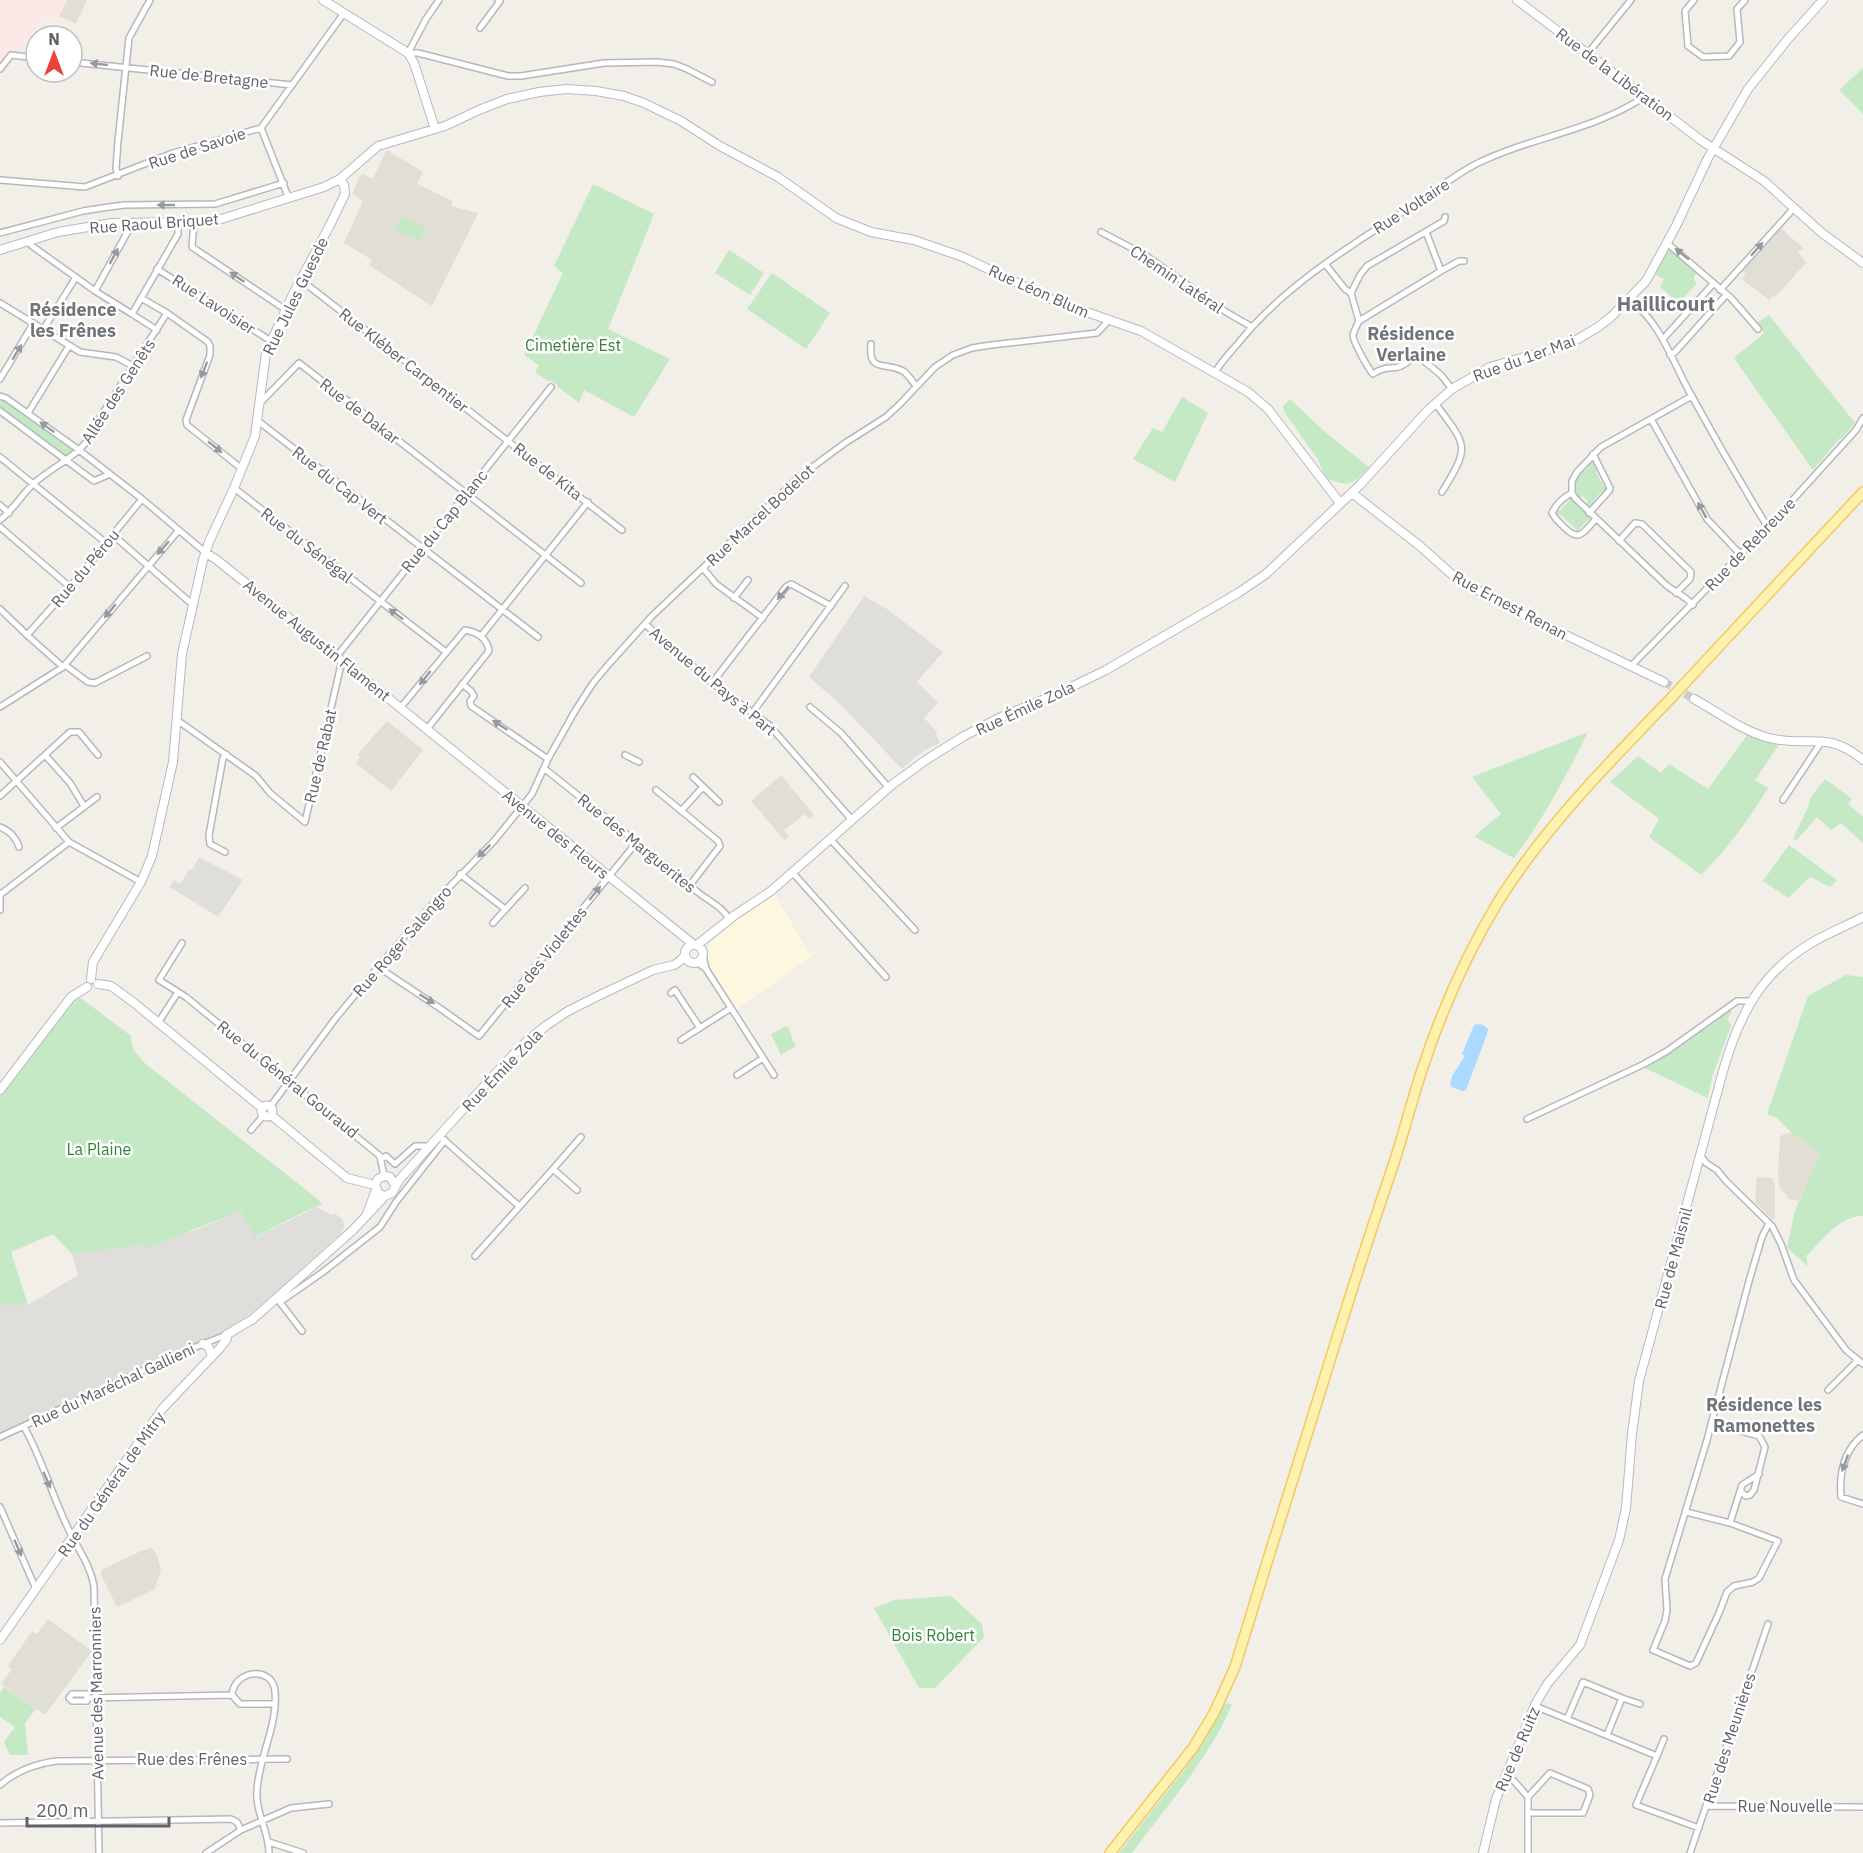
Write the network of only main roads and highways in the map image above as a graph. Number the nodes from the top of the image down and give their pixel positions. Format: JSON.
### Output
{"nodes":[{"id":1,"x":1863,"y":492,"type":"edge"},
{"id":2,"x":1110,"y":1853,"type":"edge"}],
"edges":[{"from":1,"to":2,"type":"main road","bridge":true}]}
